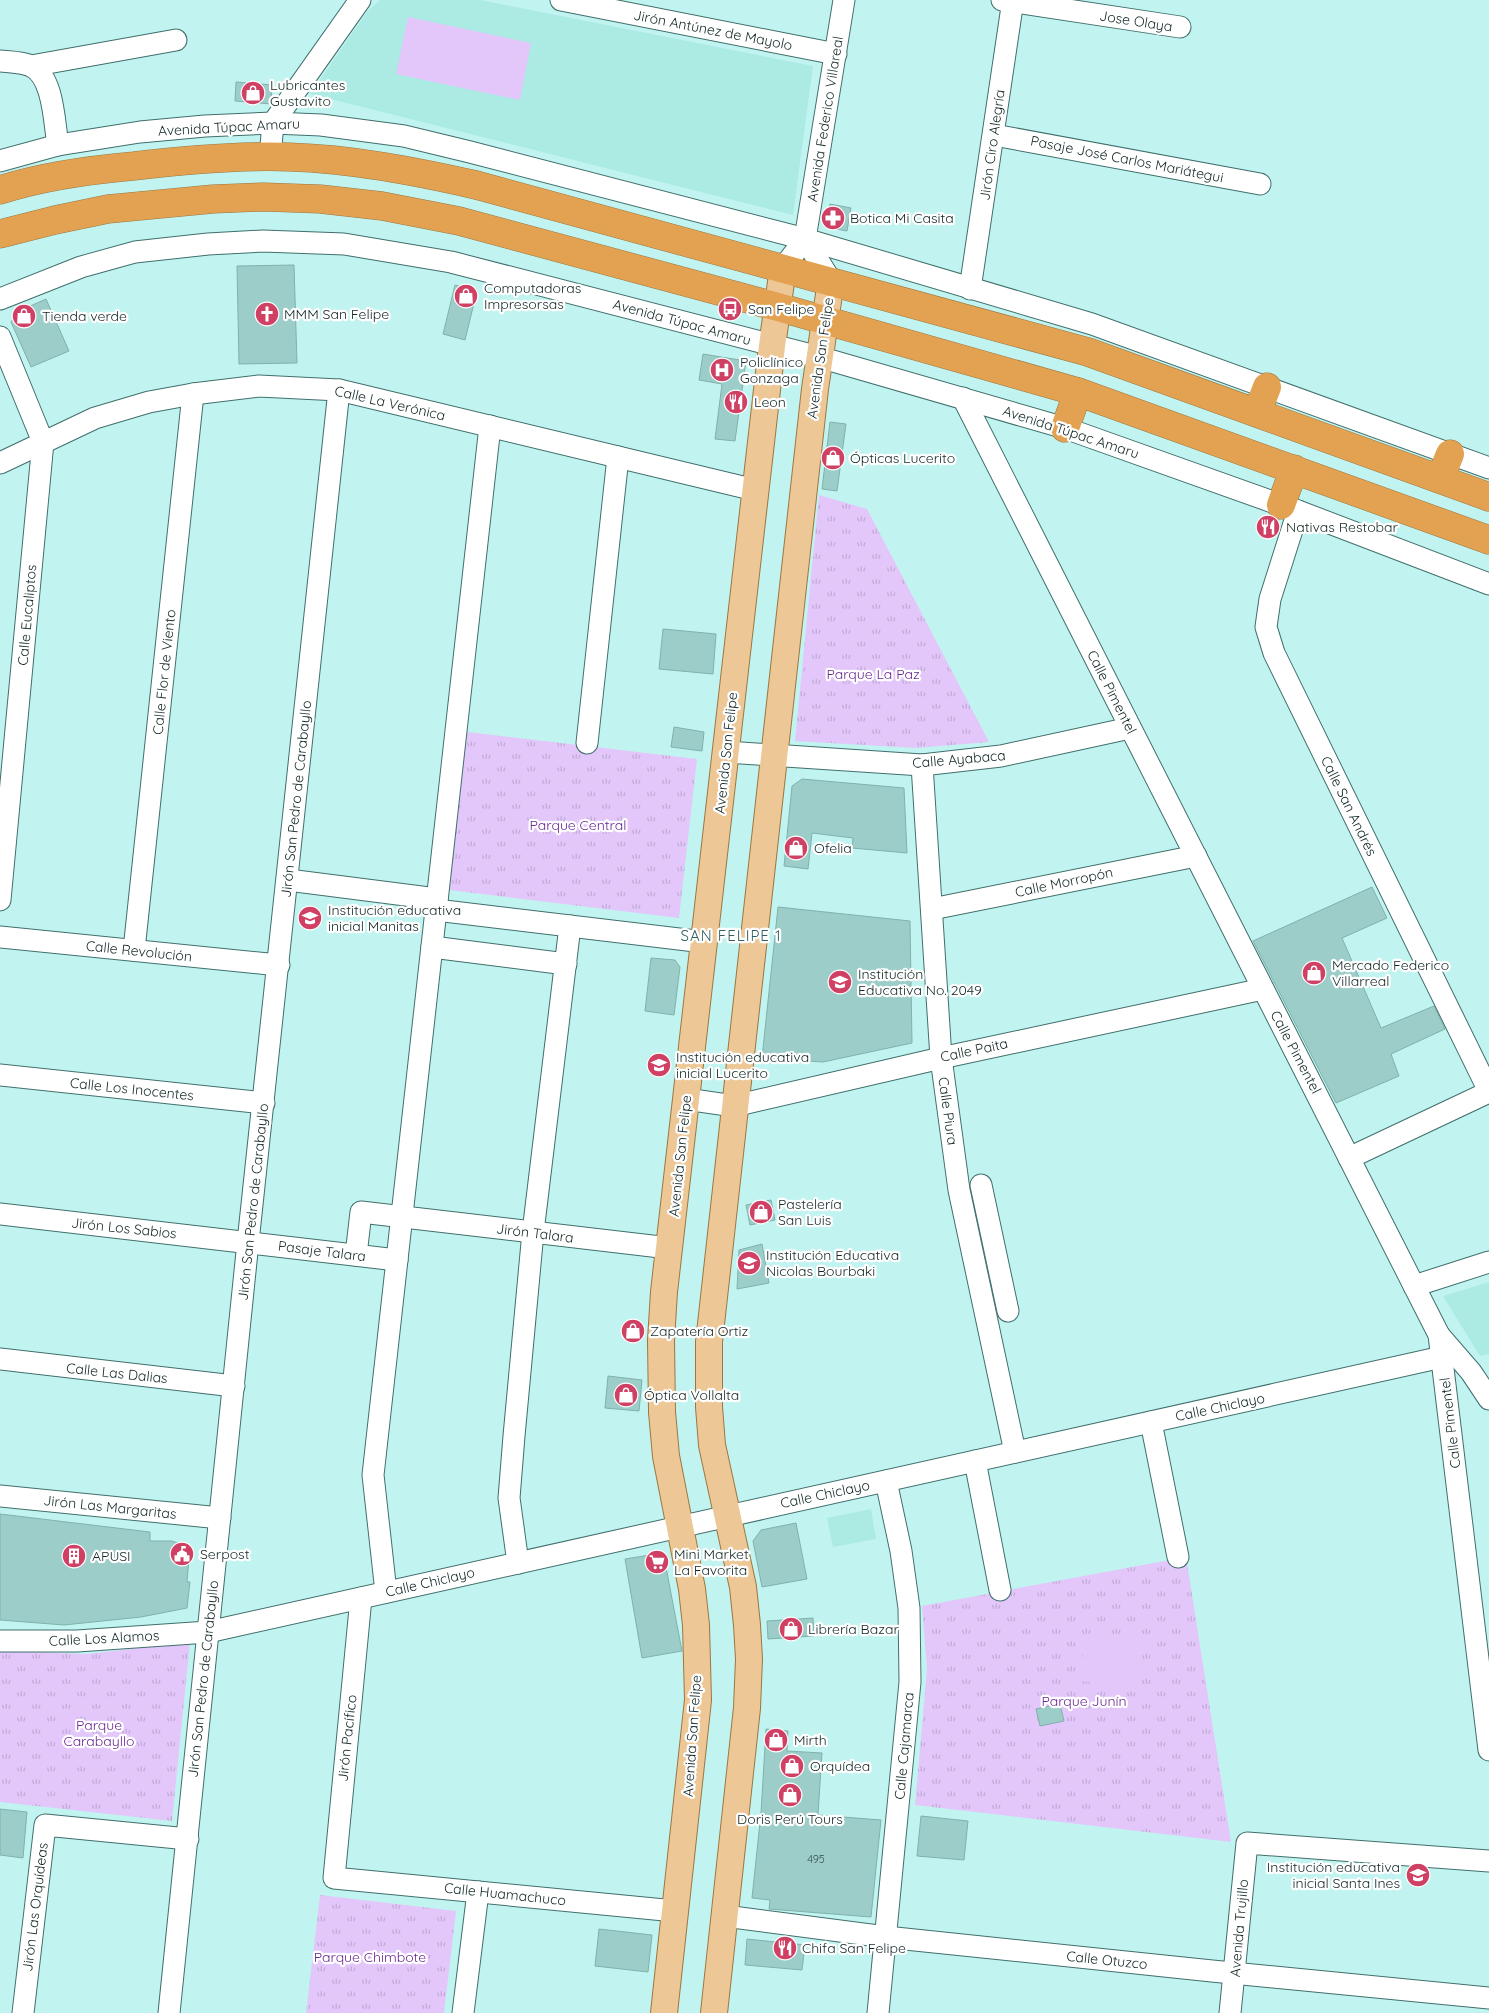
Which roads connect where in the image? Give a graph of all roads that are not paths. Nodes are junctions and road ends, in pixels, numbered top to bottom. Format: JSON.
{"nodes":[{"id":1,"x":360,"y":0,"type":"edge"},
{"id":2,"x":561,"y":0,"type":"edge"},
{"id":3,"x":844,"y":0,"type":"edge"},
{"id":4,"x":1009,"y":1,"type":"edge"},
{"id":5,"x":1180,"y":27,"type":"dead end"},
{"id":6,"x":176,"y":40,"type":"dead end"},
{"id":7,"x":836,"y":54,"type":"junction"},
{"id":8,"x":0,"y":61,"type":"edge"},
{"id":9,"x":31,"y":66,"type":"junction"},
{"id":10,"x":273,"y":123,"type":"junction"},
{"id":11,"x":994,"y":134,"type":"junction"},
{"id":12,"x":58,"y":145,"type":"junction"},
{"id":13,"x":270,"y":157,"type":"junction"},
{"id":14,"x":0,"y":161,"type":"edge"},
{"id":15,"x":1260,"y":184,"type":"dead end"},
{"id":16,"x":0,"y":190,"type":"edge"},
{"id":17,"x":0,"y":234,"type":"edge"},
{"id":18,"x":805,"y":239,"type":"junction"},
{"id":19,"x":784,"y":268,"type":"junction"},
{"id":20,"x":831,"y":281,"type":"junction"},
{"id":21,"x":970,"y":289,"type":"junction"},
{"id":22,"x":0,"y":299,"type":"edge"},
{"id":23,"x":778,"y":307,"type":"junction"},
{"id":24,"x":824,"y":320,"type":"junction"},
{"id":25,"x":0,"y":337,"type":"edge"},
{"id":26,"x":772,"y":346,"type":"junction"},
{"id":27,"x":819,"y":357,"type":"junction"},
{"id":28,"x":1267,"y":387,"type":"junction"},
{"id":29,"x":340,"y":390,"type":"junction"},
{"id":30,"x":1078,"y":392,"type":"junction"},
{"id":31,"x":193,"y":394,"type":"junction"},
{"id":32,"x":962,"y":398,"type":"junction"},
{"id":33,"x":1258,"y":414,"type":"junction"},
{"id":34,"x":490,"y":426,"type":"junction"},
{"id":35,"x":1065,"y":428,"type":"junction"},
{"id":36,"x":43,"y":442,"type":"junction"},
{"id":37,"x":1450,"y":454,"type":"junction"},
{"id":38,"x":618,"y":457,"type":"junction"},
{"id":39,"x":0,"y":462,"type":"edge"},
{"id":40,"x":1489,"y":468,"type":"edge"},
{"id":41,"x":1294,"y":470,"type":"junction"},
{"id":42,"x":1440,"y":479,"type":"junction"},
{"id":43,"x":755,"y":490,"type":"junction"},
{"id":44,"x":1489,"y":497,"type":"edge"},
{"id":45,"x":1289,"y":508,"type":"junction"},
{"id":46,"x":1489,"y":540,"type":"edge"},
{"id":47,"x":1489,"y":584,"type":"edge"},
{"id":48,"x":1130,"y":728,"type":"junction"},
{"id":49,"x":586,"y":743,"type":"dead end"},
{"id":50,"x":726,"y":752,"type":"junction"},
{"id":51,"x":774,"y":756,"type":"junction"},
{"id":52,"x":922,"y":765,"type":"junction"},
{"id":53,"x":1196,"y":856,"type":"junction"},
{"id":54,"x":288,"y":880,"type":"junction"},
{"id":55,"x":0,"y":900,"type":"edge"},
{"id":56,"x":436,"y":905,"type":"junction"},
{"id":57,"x":932,"y":909,"type":"junction"},
{"id":58,"x":570,"y":926,"type":"junction"},
{"id":59,"x":0,"y":937,"type":"edge"},
{"id":60,"x":704,"y":942,"type":"junction"},
{"id":61,"x":432,"y":947,"type":"junction"},
{"id":62,"x":134,"y":950,"type":"junction"},
{"id":63,"x":566,"y":964,"type":"junction"},
{"id":64,"x":279,"y":965,"type":"junction"},
{"id":65,"x":1263,"y":989,"type":"junction"},
{"id":66,"x":941,"y":1058,"type":"junction"},
{"id":67,"x":0,"y":1075,"type":"edge"},
{"id":68,"x":1489,"y":1092,"type":"edge"},
{"id":69,"x":686,"y":1099,"type":"junction"},
{"id":70,"x":264,"y":1103,"type":"junction"},
{"id":71,"x":734,"y":1106,"type":"junction"},
{"id":72,"x":1349,"y":1158,"type":"junction"},
{"id":73,"x":981,"y":1185,"type":"dead end"},
{"id":74,"x":0,"y":1214,"type":"edge"},
{"id":75,"x":402,"y":1217,"type":"junction"},
{"id":76,"x":533,"y":1232,"type":"junction"},
{"id":77,"x":248,"y":1242,"type":"junction"},
{"id":78,"x":670,"y":1248,"type":"junction"},
{"id":79,"x":356,"y":1255,"type":"junction"},
{"id":80,"x":397,"y":1260,"type":"junction"},
{"id":81,"x":1489,"y":1262,"type":"edge"},
{"id":82,"x":1414,"y":1286,"type":"junction"},
{"id":83,"x":1008,"y":1311,"type":"dead end"},
{"id":84,"x":1439,"y":1335,"type":"junction"},
{"id":85,"x":1442,"y":1357,"type":"junction"},
{"id":86,"x":0,"y":1359,"type":"edge"},
{"id":87,"x":234,"y":1386,"type":"junction"},
{"id":88,"x":1489,"y":1399,"type":"edge"},
{"id":89,"x":1152,"y":1422,"type":"junction"},
{"id":90,"x":1015,"y":1452,"type":"junction"},
{"id":91,"x":975,"y":1461,"type":"junction"},
{"id":92,"x":886,"y":1481,"type":"junction"},
{"id":93,"x":0,"y":1496,"type":"edge"},
{"id":94,"x":728,"y":1516,"type":"junction"},
{"id":95,"x":220,"y":1518,"type":"junction"},
{"id":96,"x":680,"y":1527,"type":"junction"},
{"id":97,"x":1178,"y":1556,"type":"dead end"},
{"id":98,"x":518,"y":1563,"type":"junction"},
{"id":99,"x":1000,"y":1590,"type":"dead end"},
{"id":100,"x":386,"y":1592,"type":"junction"},
{"id":101,"x":361,"y":1598,"type":"junction"},
{"id":102,"x":208,"y":1632,"type":"junction"},
{"id":103,"x":0,"y":1641,"type":"edge"},
{"id":104,"x":1489,"y":1748,"type":"edge"},
{"id":105,"x":188,"y":1839,"type":"junction"},
{"id":106,"x":1489,"y":1861,"type":"edge"},
{"id":107,"x":334,"y":1878,"type":"joint"},
{"id":108,"x":478,"y":1892,"type":"junction"},
{"id":109,"x":675,"y":1911,"type":"junction"},
{"id":110,"x":725,"y":1916,"type":"junction"},
{"id":111,"x":886,"y":1937,"type":"junction"},
{"id":112,"x":1235,"y":1974,"type":"junction"},
{"id":113,"x":1489,"y":1998,"type":"edge"},
{"id":114,"x":22,"y":2013,"type":"edge"},
{"id":115,"x":169,"y":2013,"type":"edge"},
{"id":116,"x":463,"y":2013,"type":"edge"},
{"id":117,"x":664,"y":2013,"type":"edge"},
{"id":118,"x":714,"y":2013,"type":"edge"},
{"id":119,"x":878,"y":2013,"type":"edge"},
{"id":120,"x":1230,"y":2013,"type":"edge"}],
"edges":[{"from":1,"to":10,"type":"street"},
{"from":2,"to":7,"type":"street","name":"Jirón Antúnez de Mayolo"},
{"from":3,"to":7,"type":"street","name":"Avenida Federico Villareal"},
{"from":4,"to":5,"type":"street","name":"Jose Olaya"},
{"from":4,"to":11,"type":"street","name":"Jirón Ciro Alegría"},
{"from":6,"to":9,"type":"street"},
{"from":7,"to":18,"type":"street","name":"Avenida Federico Villareal"},
{"from":8,"to":9,"type":"street"},
{"from":9,"to":12,"type":"street"},
{"from":10,"to":12,"type":"street","name":"Avenida Túpac Amaru"},
{"from":10,"to":13,"type":"street"},
{"from":10,"to":18,"type":"street","name":"Avenida Túpac Amaru"},
{"from":11,"to":15,"type":"street","name":"Pasaje José Carlos Mariátegui"},
{"from":11,"to":21,"type":"street","name":"Jirón Ciro Alegría"},
{"from":12,"to":14,"type":"street","name":"Avenida Túpac Amaru"},
{"from":13,"to":16,"type":"highway"},
{"from":13,"to":19,"type":"highway"},
{"from":17,"to":23,"type":"highway"},
{"from":18,"to":19,"type":"street","name":"Avenida Federico Villareal"},
{"from":18,"to":20,"type":"street"},
{"from":18,"to":21,"type":"street","name":"Avenida Túpac Amaru"},
{"from":19,"to":20,"type":"highway"},
{"from":19,"to":23,"type":"main road","name":"Avenida San Felipe"},
{"from":20,"to":24,"type":"main road","name":"Avenida San Felipe"},
{"from":20,"to":33,"type":"highway"},
{"from":21,"to":28,"type":"street","name":"Avenida Túpac Amaru"},
{"from":22,"to":26,"type":"street","name":"Avenida Túpac Amaru"},
{"from":23,"to":24,"type":"highway"},
{"from":23,"to":26,"type":"main road","name":"Avenida San Felipe"},
{"from":24,"to":27,"type":"main road","name":"Avenida San Felipe"},
{"from":24,"to":30,"type":"highway"},
{"from":25,"to":36,"type":"street","name":"Calle Eucaliptos"},
{"from":26,"to":27,"type":"street","name":"Avenida Túpac Amaru"},
{"from":26,"to":43,"type":"main road","name":"Avenida San Felipe"},
{"from":27,"to":32,"type":"street","name":"Avenida Túpac Amaru"},
{"from":27,"to":51,"type":"main road","name":"Avenida San Felipe"},
{"from":28,"to":33,"type":"highway"},
{"from":28,"to":37,"type":"street","name":"Avenida Túpac Amaru"},
{"from":29,"to":31,"type":"street","name":"Calle La Verónica"},
{"from":29,"to":34,"type":"street","name":"Calle La Verónica"},
{"from":29,"to":54,"type":"street","name":"Jirón San Pedro de Carabayllo"},
{"from":30,"to":35,"type":"highway"},
{"from":30,"to":41,"type":"highway"},
{"from":31,"to":36,"type":"street","name":"Calle La Verónica"},
{"from":31,"to":62,"type":"street","name":"Calle Flor de Viento"},
{"from":32,"to":35,"type":"street","name":"Avenida Túpac Amaru"},
{"from":32,"to":48,"type":"street","name":"Calle Pimentel"},
{"from":33,"to":42,"type":"highway"},
{"from":34,"to":38,"type":"street","name":"Calle La Verónica"},
{"from":34,"to":56,"type":"street"},
{"from":35,"to":45,"type":"street","name":"Avenida Túpac Amaru"},
{"from":36,"to":39,"type":"street","name":"Calle La Verónica"},
{"from":36,"to":55,"type":"street","name":"Calle Eucaliptos"},
{"from":37,"to":40,"type":"street","name":"Avenida Túpac Amaru"},
{"from":37,"to":42,"type":"highway"},
{"from":38,"to":43,"type":"street","name":"Calle La Verónica"},
{"from":38,"to":49,"type":"street"},
{"from":41,"to":45,"type":"highway"},
{"from":41,"to":46,"type":"highway"},
{"from":42,"to":44,"type":"highway"},
{"from":43,"to":50,"type":"main road","name":"Avenida San Felipe"},
{"from":45,"to":47,"type":"street","name":"Avenida Túpac Amaru"},
{"from":45,"to":68,"type":"street","name":"Calle San Andrés"},
{"from":48,"to":52,"type":"street","name":"Calle Ayabaca"},
{"from":48,"to":53,"type":"street","name":"Calle Pimentel"},
{"from":50,"to":51,"type":"street","name":"Calle Ayabaca"},
{"from":50,"to":60,"type":"main road","name":"Avenida San Felipe"},
{"from":51,"to":52,"type":"street","name":"Calle Ayabaca"},
{"from":51,"to":71,"type":"main road","name":"Avenida San Felipe"},
{"from":52,"to":57,"type":"street","name":"Calle Piura"},
{"from":53,"to":57,"type":"street","name":"Calle Morropón"},
{"from":53,"to":65,"type":"street","name":"Calle Pimentel"},
{"from":54,"to":56,"type":"street"},
{"from":54,"to":64,"type":"street","name":"Jirón San Pedro de Carabayllo"},
{"from":56,"to":58,"type":"street"},
{"from":56,"to":61,"type":"street"},
{"from":57,"to":66,"type":"street","name":"Calle Piura"},
{"from":58,"to":60,"type":"street"},
{"from":58,"to":63,"type":"street"},
{"from":59,"to":62,"type":"street","name":"Calle Revolución"},
{"from":60,"to":69,"type":"main road","name":"Avenida San Felipe"},
{"from":61,"to":63,"type":"street"},
{"from":61,"to":75,"type":"street"},
{"from":62,"to":64,"type":"street","name":"Calle Revolución"},
{"from":63,"to":76,"type":"street"},
{"from":64,"to":70,"type":"street","name":"Jirón San Pedro de Carabayllo"},
{"from":65,"to":66,"type":"street","name":"Calle Paita"},
{"from":65,"to":72,"type":"street","name":"Calle Pimentel"},
{"from":66,"to":71,"type":"street","name":"Calle Paita"},
{"from":66,"to":90,"type":"street","name":"Calle Piura"},
{"from":67,"to":70,"type":"street","name":"Calle Los Inocentes"},
{"from":68,"to":72,"type":"street"},
{"from":69,"to":71,"type":"street","name":"Calle Paita"},
{"from":69,"to":78,"type":"main road","name":"Avenida San Felipe"},
{"from":70,"to":77,"type":"street","name":"Jirón San Pedro de Carabayllo"},
{"from":71,"to":94,"type":"main road","name":"Avenida San Felipe"},
{"from":72,"to":82,"type":"street","name":"Calle Pimentel"},
{"from":73,"to":83,"type":"street"},
{"from":74,"to":77,"type":"street","name":"Jirón Los Sabios"},
{"from":75,"to":76,"type":"street","name":"Jirón Talara"},
{"from":75,"to":79,"type":"street","name":"Jirón Talara"},
{"from":75,"to":80,"type":"street"},
{"from":76,"to":78,"type":"street","name":"Jirón Talara"},
{"from":76,"to":98,"type":"street"},
{"from":77,"to":79,"type":"street","name":"Pasaje Talara"},
{"from":77,"to":87,"type":"street","name":"Jirón San Pedro de Carabayllo"},
{"from":78,"to":96,"type":"main road","name":"Avenida San Felipe"},
{"from":79,"to":80,"type":"street","name":"Pasaje Talara"},
{"from":80,"to":100,"type":"street"},
{"from":81,"to":82,"type":"street"},
{"from":82,"to":84,"type":"street","name":"Calle Pimentel"},
{"from":84,"to":85,"type":"street","name":"Calle Pimentel"},
{"from":84,"to":88,"type":"street"},
{"from":85,"to":89,"type":"street","name":"Calle Chiclayo"},
{"from":85,"to":104,"type":"street","name":"Calle Pimentel"},
{"from":86,"to":87,"type":"street","name":"Calle Las Dalias"},
{"from":87,"to":95,"type":"street","name":"Jirón San Pedro de Carabayllo"},
{"from":89,"to":90,"type":"street","name":"Calle Chiclayo"},
{"from":89,"to":97,"type":"street"},
{"from":90,"to":91,"type":"street","name":"Calle Chiclayo"},
{"from":91,"to":92,"type":"street","name":"Calle Chiclayo"},
{"from":91,"to":99,"type":"street"},
{"from":92,"to":94,"type":"street","name":"Calle Chiclayo"},
{"from":92,"to":111,"type":"street","name":"Calle Cajamarca"},
{"from":93,"to":95,"type":"street","name":"Jirón Las Margaritas"},
{"from":94,"to":96,"type":"street","name":"Calle Chiclayo"},
{"from":94,"to":110,"type":"main road","name":"Avenida San Felipe"},
{"from":95,"to":102,"type":"street","name":"Jirón San Pedro de Carabayllo"},
{"from":96,"to":98,"type":"street","name":"Calle Chiclayo"},
{"from":96,"to":109,"type":"main road","name":"Avenida San Felipe"},
{"from":98,"to":100,"type":"street","name":"Calle Chiclayo"},
{"from":100,"to":101,"type":"street","name":"Calle Chiclayo"},
{"from":101,"to":102,"type":"street","name":"Calle Chiclayo"},
{"from":101,"to":107,"type":"street","name":"Jirón Pacífico"},
{"from":102,"to":103,"type":"street","name":"Calle Los Alamos"},
{"from":102,"to":105,"type":"street","name":"Jirón San Pedro de Carabayllo"},
{"from":105,"to":114,"type":"street","name":"Jirón Las Orquídeas"},
{"from":105,"to":115,"type":"street","name":"Jirón San Pedro de Carabayllo"},
{"from":106,"to":112,"type":"street","name":"Avenida Trujillo"},
{"from":107,"to":108,"type":"street","name":"Calle Huamachuco"},
{"from":108,"to":109,"type":"street","name":"Calle Huamachuco"},
{"from":108,"to":116,"type":"street"},
{"from":109,"to":117,"type":"main road","name":"Avenida San Felipe"},
{"from":110,"to":111,"type":"street","name":"Calle Otuzco"},
{"from":110,"to":118,"type":"main road","name":"Avenida San Felipe"},
{"from":111,"to":112,"type":"street","name":"Calle Otuzco"},
{"from":111,"to":119,"type":"street","name":"Calle Cajamarca"},
{"from":112,"to":113,"type":"street","name":"Calle Otuzco"},
{"from":112,"to":120,"type":"street","name":"Avenida Trujillo"}]}
